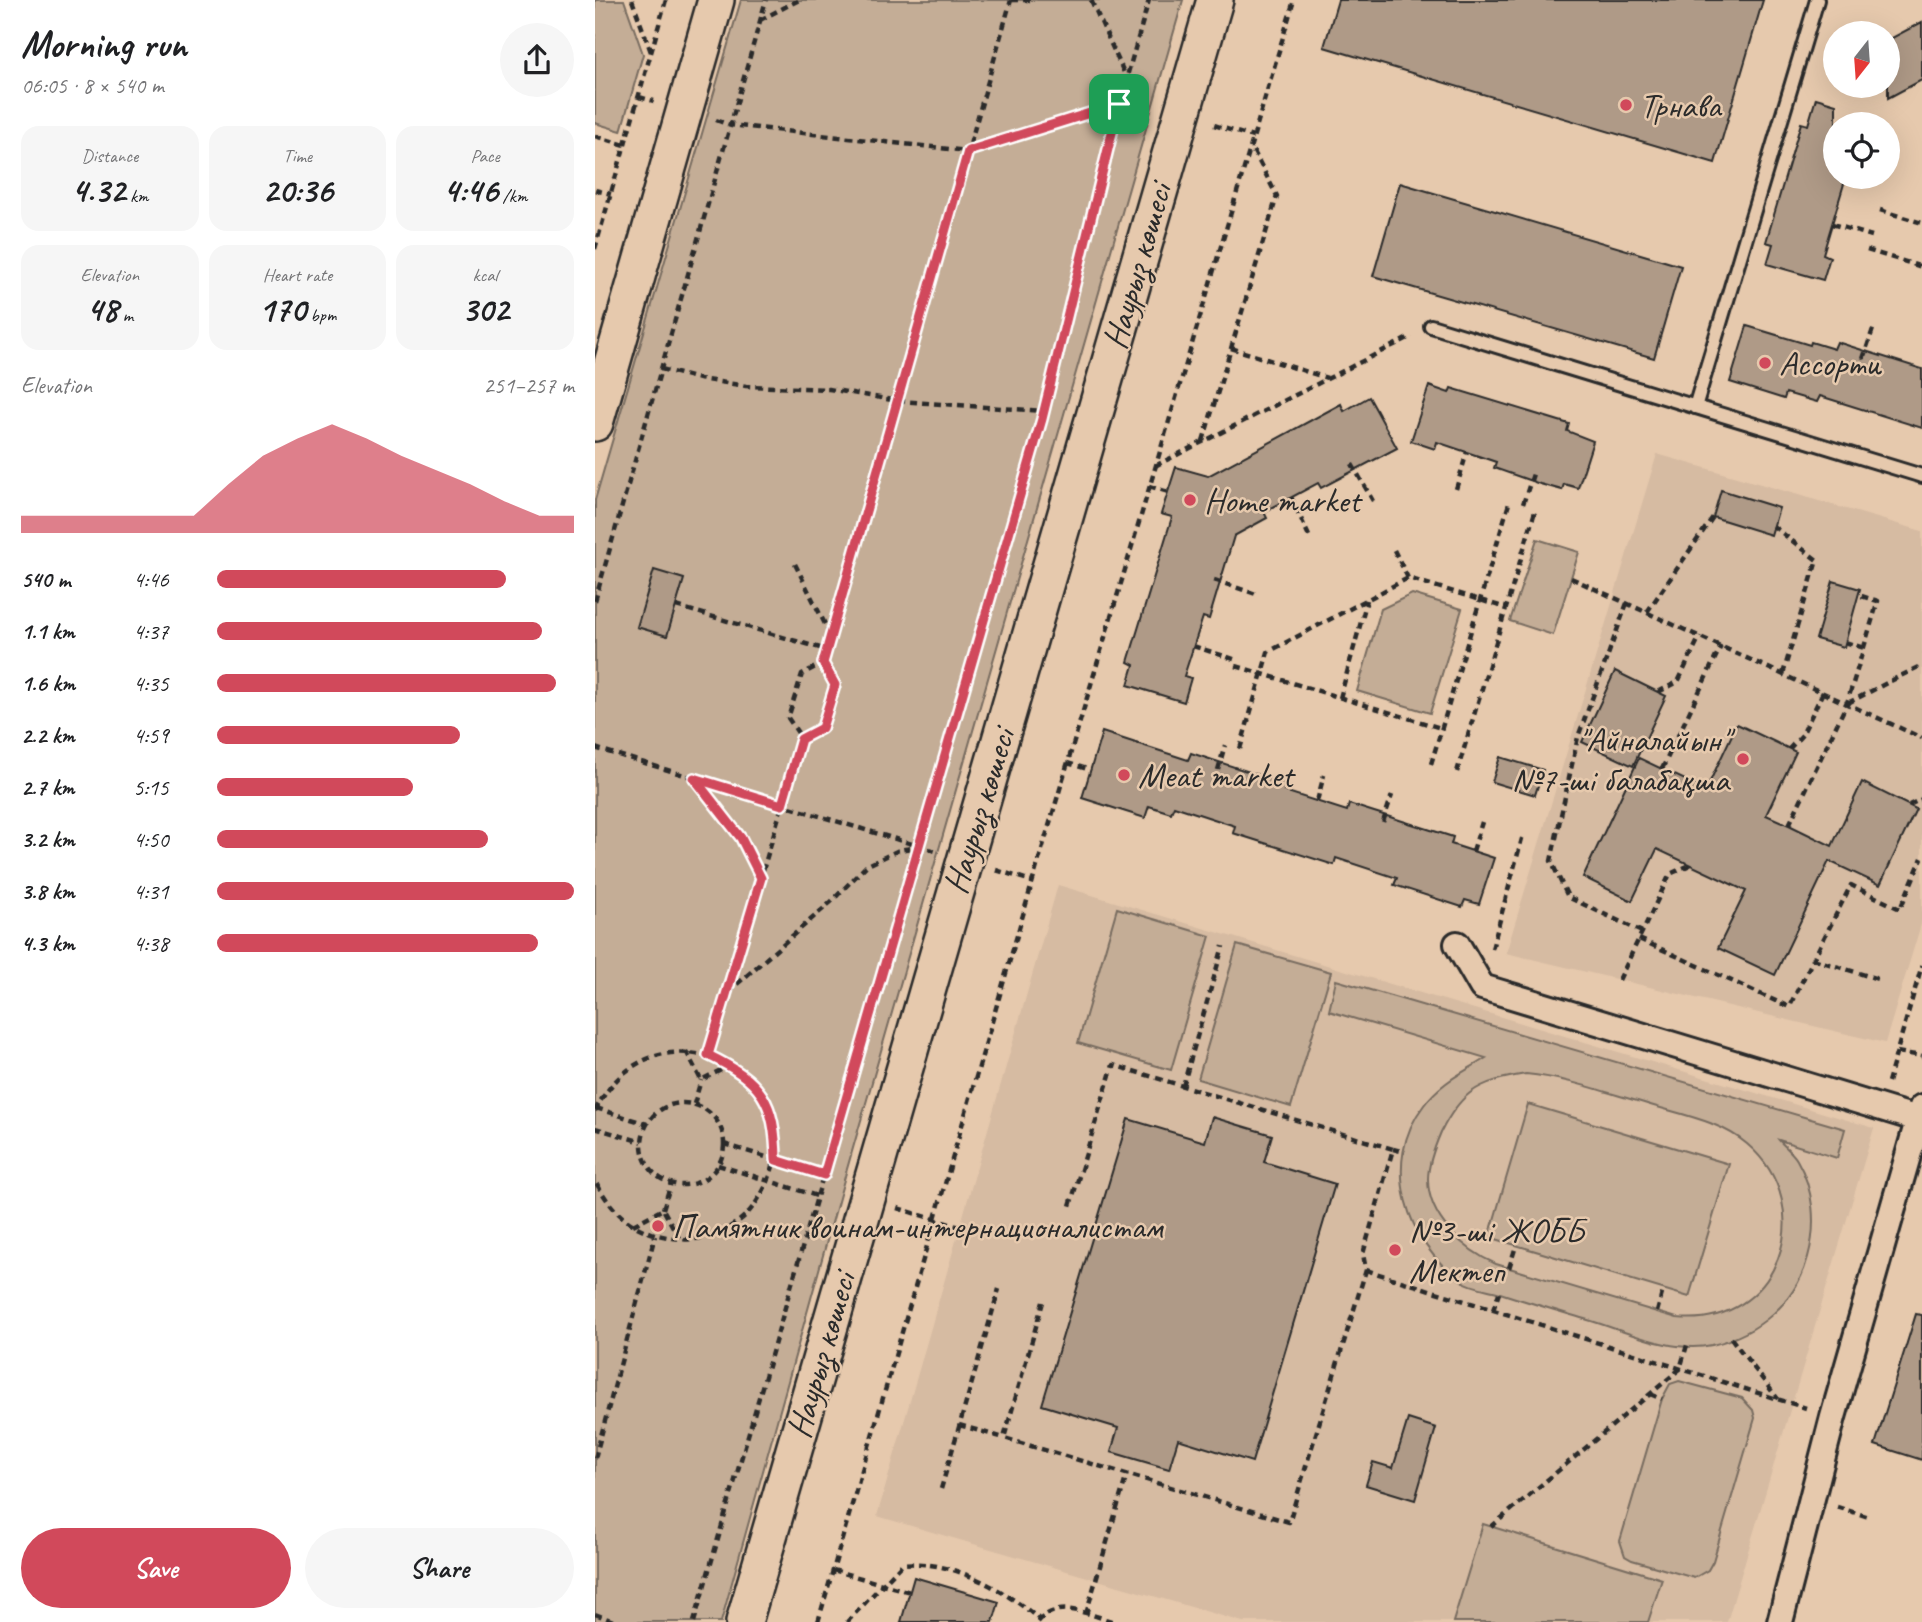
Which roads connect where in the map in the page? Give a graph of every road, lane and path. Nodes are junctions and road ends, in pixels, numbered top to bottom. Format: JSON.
{"nodes":[{"id":1,"x":632,"y":0,"type":"edge"},
{"id":2,"x":666,"y":0,"type":"edge"},
{"id":3,"x":716,"y":0,"type":"edge"},
{"id":4,"x":766,"y":0,"type":"edge"},
{"id":5,"x":799,"y":0,"type":"edge"},
{"id":6,"x":1011,"y":0,"type":"edge"},
{"id":7,"x":1030,"y":0,"type":"edge"},
{"id":8,"x":1091,"y":0,"type":"edge"},
{"id":9,"x":1149,"y":0,"type":"edge"},
{"id":10,"x":1215,"y":0,"type":"edge"},
{"id":11,"x":1294,"y":0,"type":"edge"},
{"id":12,"x":1817,"y":0,"type":"edge"},
{"id":13,"x":760,"y":20,"type":"junction"},
{"id":14,"x":651,"y":53,"type":"junction"},
{"id":15,"x":1126,"y":78,"type":"junction"},
{"id":16,"x":639,"y":97,"type":"junction"},
{"id":17,"x":1119,"y":104,"type":"junction"},
{"id":18,"x":685,"y":110,"type":"junction"},
{"id":19,"x":730,"y":125,"type":"junction"},
{"id":20,"x":595,"y":136,"type":"edge"},
{"id":21,"x":625,"y":145,"type":"junction"},
{"id":22,"x":1251,"y":145,"type":"junction"},
{"id":23,"x":968,"y":151,"type":"junction"},
{"id":24,"x":595,"y":190,"type":"edge"},
{"id":25,"x":611,"y":194,"type":"junction"},
{"id":26,"x":1880,"y":210,"type":"dead end"},
{"id":27,"x":1922,"y":223,"type":"edge"},
{"id":28,"x":1832,"y":224,"type":"dead end"},
{"id":29,"x":1872,"y":236,"type":"dead end"},
{"id":30,"x":595,"y":249,"type":"edge"},
{"id":31,"x":1867,"y":250,"type":"dead end"},
{"id":32,"x":1922,"y":267,"type":"edge"},
{"id":33,"x":1431,"y":326,"type":"joint"},
{"id":34,"x":1874,"y":326,"type":"dead end"},
{"id":35,"x":1231,"y":348,"type":"junction"},
{"id":36,"x":1863,"y":359,"type":"dead end"},
{"id":37,"x":661,"y":369,"type":"junction"},
{"id":38,"x":1328,"y":379,"type":"junction"},
{"id":39,"x":898,"y":401,"type":"junction"},
{"id":40,"x":1695,"y":407,"type":"junction"},
{"id":41,"x":1044,"y":411,"type":"junction"},
{"id":42,"x":595,"y":423,"type":"edge"},
{"id":43,"x":1203,"y":442,"type":"junction"},
{"id":44,"x":1467,"y":452,"type":"dead end"},
{"id":45,"x":1352,"y":464,"type":"dead end"},
{"id":46,"x":1155,"y":466,"type":"junction"},
{"id":47,"x":1533,"y":474,"type":"dead end"},
{"id":48,"x":1922,"y":476,"type":"edge"},
{"id":49,"x":1149,"y":486,"type":"junction"},
{"id":50,"x":1456,"y":489,"type":"dead end"},
{"id":51,"x":1168,"y":492,"type":"dead end"},
{"id":52,"x":1291,"y":497,"type":"dead end"},
{"id":53,"x":1510,"y":500,"type":"dead end"},
{"id":54,"x":1373,"y":501,"type":"dead end"},
{"id":55,"x":1523,"y":504,"type":"dead end"},
{"id":56,"x":1536,"y":508,"type":"dead end"},
{"id":57,"x":1713,"y":517,"type":"dead end"},
{"id":58,"x":1773,"y":526,"type":"dead end"},
{"id":59,"x":1309,"y":536,"type":"dead end"},
{"id":60,"x":1394,"y":550,"type":"dead end"},
{"id":61,"x":795,"y":564,"type":"dead end"},
{"id":62,"x":1408,"y":578,"type":"junction"},
{"id":63,"x":1571,"y":578,"type":"dead end"},
{"id":64,"x":1214,"y":580,"type":"dead end"},
{"id":65,"x":1858,"y":595,"type":"dead end"},
{"id":66,"x":1259,"y":596,"type":"dead end"},
{"id":67,"x":1368,"y":600,"type":"junction"},
{"id":68,"x":1480,"y":600,"type":"junction"},
{"id":69,"x":595,"y":601,"type":"edge"},
{"id":70,"x":1627,"y":603,"type":"junction"},
{"id":71,"x":676,"y":606,"type":"dead end"},
{"id":72,"x":1506,"y":608,"type":"junction"},
{"id":73,"x":1647,"y":612,"type":"junction"},
{"id":74,"x":831,"y":634,"type":"junction"},
{"id":75,"x":1700,"y":636,"type":"junction"},
{"id":76,"x":1845,"y":642,"type":"dead end"},
{"id":77,"x":1193,"y":646,"type":"dead end"},
{"id":78,"x":1721,"y":646,"type":"junction"},
{"id":79,"x":1864,"y":648,"type":"junction"},
{"id":80,"x":827,"y":650,"type":"junction"},
{"id":81,"x":823,"y":663,"type":"junction"},
{"id":82,"x":1922,"y":665,"type":"edge"},
{"id":83,"x":1262,"y":674,"type":"junction"},
{"id":84,"x":1783,"y":674,"type":"junction"},
{"id":85,"x":1658,"y":692,"type":"dead end"},
{"id":86,"x":1822,"y":692,"type":"junction"},
{"id":87,"x":1340,"y":698,"type":"junction"},
{"id":88,"x":1847,"y":704,"type":"junction"},
{"id":89,"x":1441,"y":728,"type":"junction"},
{"id":90,"x":1922,"y":738,"type":"edge"},
{"id":91,"x":801,"y":739,"type":"junction"},
{"id":92,"x":1225,"y":745,"type":"dead end"},
{"id":93,"x":595,"y":748,"type":"edge"},
{"id":94,"x":1240,"y":749,"type":"dead end"},
{"id":95,"x":1789,"y":749,"type":"dead end"},
{"id":96,"x":1067,"y":763,"type":"junction"},
{"id":97,"x":1431,"y":764,"type":"dead end"},
{"id":98,"x":1662,"y":769,"type":"dead end"},
{"id":99,"x":1090,"y":770,"type":"dead end"},
{"id":100,"x":1218,"y":770,"type":"dead end"},
{"id":101,"x":1457,"y":772,"type":"dead end"},
{"id":102,"x":1324,"y":775,"type":"dead end"},
{"id":103,"x":694,"y":778,"type":"junction"},
{"id":104,"x":1392,"y":795,"type":"dead end"},
{"id":105,"x":1922,"y":799,"type":"edge"},
{"id":106,"x":1317,"y":801,"type":"dead end"},
{"id":107,"x":782,"y":805,"type":"junction"},
{"id":108,"x":1909,"y":805,"type":"dead end"},
{"id":109,"x":1383,"y":822,"type":"dead end"},
{"id":110,"x":1482,"y":822,"type":"dead end"},
{"id":111,"x":1789,"y":825,"type":"dead end"},
{"id":112,"x":1523,"y":835,"type":"dead end"},
{"id":113,"x":918,"y":846,"type":"junction"},
{"id":114,"x":1473,"y":851,"type":"dead end"},
{"id":115,"x":1922,"y":858,"type":"edge"},
{"id":116,"x":964,"y":860,"type":"junction"},
{"id":117,"x":1691,"y":865,"type":"dead end"},
{"id":118,"x":761,"y":878,"type":"junction"},
{"id":119,"x":1033,"y":881,"type":"junction"},
{"id":120,"x":1642,"y":932,"type":"junction"},
{"id":121,"x":1639,"y":939,"type":"junction"},
{"id":122,"x":1457,"y":944,"type":"dead end"},
{"id":123,"x":1223,"y":946,"type":"dead end"},
{"id":124,"x":1813,"y":959,"type":"junction"},
{"id":125,"x":1922,"y":965,"type":"edge"},
{"id":126,"x":1619,"y":980,"type":"dead end"},
{"id":127,"x":1881,"y":980,"type":"dead end"},
{"id":128,"x":1482,"y":988,"type":"junction"},
{"id":129,"x":727,"y":993,"type":"junction"},
{"id":130,"x":686,"y":1051,"type":"junction"},
{"id":131,"x":1896,"y":1052,"type":"junction"},
{"id":132,"x":708,"y":1055,"type":"junction"},
{"id":133,"x":1922,"y":1056,"type":"edge"},
{"id":134,"x":730,"y":1066,"type":"junction"},
{"id":135,"x":701,"y":1080,"type":"junction"},
{"id":136,"x":1183,"y":1086,"type":"junction"},
{"id":137,"x":694,"y":1104,"type":"junction"},
{"id":138,"x":1881,"y":1106,"type":"junction"},
{"id":139,"x":596,"y":1109,"type":"edge"},
{"id":140,"x":1920,"y":1113,"type":"edge"},
{"id":141,"x":647,"y":1124,"type":"junction"},
{"id":142,"x":595,"y":1128,"type":"edge"},
{"id":143,"x":642,"y":1142,"type":"junction"},
{"id":144,"x":724,"y":1144,"type":"junction"},
{"id":145,"x":1393,"y":1149,"type":"junction"},
{"id":146,"x":1405,"y":1152,"type":"dead end"},
{"id":147,"x":776,"y":1160,"type":"junction"},
{"id":148,"x":717,"y":1165,"type":"junction"},
{"id":149,"x":824,"y":1175,"type":"junction"},
{"id":150,"x":595,"y":1180,"type":"edge"},
{"id":151,"x":769,"y":1181,"type":"junction"},
{"id":152,"x":671,"y":1183,"type":"junction"},
{"id":153,"x":817,"y":1196,"type":"junction"},
{"id":154,"x":663,"y":1209,"type":"junction"},
{"id":155,"x":1069,"y":1209,"type":"dead end"},
{"id":156,"x":934,"y":1220,"type":"junction"},
{"id":157,"x":633,"y":1226,"type":"junction"},
{"id":158,"x":960,"y":1227,"type":"dead end"},
{"id":159,"x":655,"y":1236,"type":"junction"},
{"id":160,"x":680,"y":1239,"type":"junction"},
{"id":161,"x":1516,"y":1245,"type":"dead end"},
{"id":162,"x":1509,"y":1268,"type":"dead end"},
{"id":163,"x":1366,"y":1270,"type":"junction"},
{"id":164,"x":999,"y":1289,"type":"dead end"},
{"id":165,"x":1663,"y":1290,"type":"dead end"},
{"id":166,"x":1499,"y":1293,"type":"dead end"},
{"id":167,"x":1042,"y":1303,"type":"dead end"},
{"id":168,"x":1493,"y":1310,"type":"junction"},
{"id":169,"x":1657,"y":1312,"type":"dead end"},
{"id":170,"x":1731,"y":1338,"type":"dead end"},
{"id":171,"x":1687,"y":1345,"type":"dead end"},
{"id":172,"x":1680,"y":1369,"type":"junction"},
{"id":173,"x":1650,"y":1394,"type":"junction"},
{"id":174,"x":1662,"y":1399,"type":"dead end"},
{"id":175,"x":1778,"y":1400,"type":"junction"},
{"id":176,"x":1833,"y":1417,"type":"junction"},
{"id":177,"x":959,"y":1425,"type":"junction"},
{"id":178,"x":1005,"y":1438,"type":"junction"},
{"id":179,"x":595,"y":1458,"type":"edge"},
{"id":180,"x":1127,"y":1474,"type":"junction"},
{"id":181,"x":941,"y":1489,"type":"dead end"},
{"id":182,"x":1491,"y":1527,"type":"dead end"},
{"id":183,"x":833,"y":1570,"type":"junction"},
{"id":184,"x":881,"y":1584,"type":"junction"},
{"id":185,"x":910,"y":1592,"type":"dead end"},
{"id":186,"x":595,"y":1614,"type":"edge"},
{"id":187,"x":1087,"y":1614,"type":"junction"},
{"id":188,"x":1039,"y":1621,"type":"edge"},
{"id":189,"x":616,"y":1622,"type":"edge"},
{"id":190,"x":694,"y":1622,"type":"edge"},
{"id":191,"x":744,"y":1622,"type":"edge"},
{"id":192,"x":818,"y":1622,"type":"edge"},
{"id":193,"x":847,"y":1622,"type":"edge"},
{"id":194,"x":1115,"y":1622,"type":"edge"},
{"id":195,"x":1780,"y":1622,"type":"edge"}],
"edges":[{"from":1,"to":14,"type":"path"},
{"from":2,"to":14,"type":"path"},
{"from":3,"to":18,"type":"street"},
{"from":4,"to":13,"type":"path"},
{"from":5,"to":13,"type":"path"},
{"from":6,"to":7,"type":"path"},
{"from":6,"to":23,"type":"path"},
{"from":8,"to":15,"type":"path"},
{"from":9,"to":15,"type":"path"},
{"from":10,"to":116,"type":"street","name":"Наурыз көшесі"},
{"from":11,"to":22,"type":"path"},
{"from":12,"to":40,"type":"lane"},
{"from":13,"to":19,"type":"path"},
{"from":14,"to":16,"type":"path"},
{"from":15,"to":17,"type":"path"},
{"from":16,"to":18,"type":"path"},
{"from":16,"to":21,"type":"path"},
{"from":17,"to":23,"type":"path"},
{"from":17,"to":41,"type":"path"},
{"from":18,"to":19,"type":"path"},
{"from":18,"to":42,"type":"street"},
{"from":19,"to":23,"type":"path"},
{"from":19,"to":37,"type":"path"},
{"from":20,"to":21,"type":"path"},
{"from":21,"to":25,"type":"path"},
{"from":22,"to":35,"type":"path"},
{"from":22,"to":46,"type":"path"},
{"from":23,"to":39,"type":"path"},
{"from":24,"to":25,"type":"path"},
{"from":25,"to":30,"type":"path"},
{"from":26,"to":27,"type":"path"},
{"from":28,"to":29,"type":"path"},
{"from":31,"to":32,"type":"path"},
{"from":33,"to":38,"type":"path"},
{"from":33,"to":40,"type":"lane"},
{"from":34,"to":36,"type":"path"},
{"from":35,"to":38,"type":"path"},
{"from":35,"to":43,"type":"path"},
{"from":37,"to":39,"type":"path"},
{"from":37,"to":69,"type":"path"},
{"from":38,"to":43,"type":"path"},
{"from":39,"to":41,"type":"path"},
{"from":39,"to":74,"type":"path"},
{"from":40,"to":48,"type":"lane"},
{"from":41,"to":113,"type":"path"},
{"from":43,"to":46,"type":"path"},
{"from":44,"to":50,"type":"path"},
{"from":45,"to":54,"type":"path"},
{"from":46,"to":49,"type":"path"},
{"from":47,"to":55,"type":"path"},
{"from":49,"to":51,"type":"path"},
{"from":49,"to":96,"type":"path"},
{"from":52,"to":59,"type":"path"},
{"from":53,"to":68,"type":"path"},
{"from":56,"to":72,"type":"path"},
{"from":57,"to":73,"type":"path"},
{"from":58,"to":84,"type":"path"},
{"from":60,"to":62,"type":"path"},
{"from":61,"to":74,"type":"path"},
{"from":62,"to":67,"type":"path"},
{"from":62,"to":68,"type":"path"},
{"from":63,"to":70,"type":"path"},
{"from":64,"to":66,"type":"path"},
{"from":65,"to":79,"type":"path"},
{"from":67,"to":83,"type":"path"},
{"from":67,"to":87,"type":"path"},
{"from":68,"to":72,"type":"path"},
{"from":68,"to":89,"type":"path"},
{"from":70,"to":73,"type":"path"},
{"from":70,"to":120,"type":"path"},
{"from":71,"to":80,"type":"path"},
{"from":72,"to":101,"type":"path"},
{"from":73,"to":75,"type":"path"},
{"from":74,"to":80,"type":"path"},
{"from":75,"to":78,"type":"path"},
{"from":75,"to":85,"type":"path"},
{"from":76,"to":79,"type":"path"},
{"from":77,"to":83,"type":"path"},
{"from":78,"to":84,"type":"path"},
{"from":78,"to":98,"type":"path"},
{"from":79,"to":88,"type":"path"},
{"from":80,"to":81,"type":"path"},
{"from":81,"to":91,"type":"path"},
{"from":81,"to":91,"type":"path"},
{"from":82,"to":88,"type":"path"},
{"from":83,"to":87,"type":"path"},
{"from":83,"to":94,"type":"path"},
{"from":84,"to":86,"type":"path"},
{"from":86,"to":88,"type":"path"},
{"from":86,"to":95,"type":"path"},
{"from":87,"to":89,"type":"path"},
{"from":88,"to":90,"type":"path"},
{"from":88,"to":111,"type":"path"},
{"from":89,"to":97,"type":"path"},
{"from":91,"to":107,"type":"path"},
{"from":92,"to":100,"type":"path"},
{"from":93,"to":103,"type":"path"},
{"from":96,"to":99,"type":"path"},
{"from":96,"to":119,"type":"path"},
{"from":102,"to":106,"type":"path"},
{"from":103,"to":107,"type":"path"},
{"from":103,"to":118,"type":"path"},
{"from":104,"to":109,"type":"path"},
{"from":105,"to":108,"type":"path"},
{"from":107,"to":113,"type":"path"},
{"from":107,"to":118,"type":"path"},
{"from":110,"to":114,"type":"path"},
{"from":112,"to":128,"type":"path"},
{"from":113,"to":116,"type":"path"},
{"from":113,"to":129,"type":"path"},
{"from":113,"to":149,"type":"path"},
{"from":115,"to":124,"type":"path"},
{"from":116,"to":119,"type":"path"},
{"from":116,"to":191,"type":"street","name":"Наурыз көшесі"},
{"from":117,"to":120,"type":"path"},
{"from":118,"to":129,"type":"path"},
{"from":119,"to":156,"type":"path"},
{"from":120,"to":121,"type":"path"},
{"from":121,"to":124,"type":"path"},
{"from":121,"to":126,"type":"path"},
{"from":122,"to":128,"type":"street"},
{"from":123,"to":136,"type":"path"},
{"from":124,"to":127,"type":"path"},
{"from":125,"to":131,"type":"path"},
{"from":128,"to":138,"type":"street"},
{"from":129,"to":132,"type":"path"},
{"from":130,"to":132,"type":"path"},
{"from":130,"to":135,"type":"path"},
{"from":130,"to":139,"type":"path"},
{"from":131,"to":133,"type":"path"},
{"from":131,"to":138,"type":"path"},
{"from":132,"to":134,"type":"path"},
{"from":134,"to":135,"type":"path"},
{"from":134,"to":147,"type":"path"},
{"from":135,"to":137,"type":"path"},
{"from":136,"to":145,"type":"path"},
{"from":136,"to":155,"type":"path"},
{"from":137,"to":141,"type":"path"},
{"from":137,"to":144,"type":"path"},
{"from":138,"to":140,"type":"street"},
{"from":139,"to":141,"type":"path"},
{"from":140,"to":176,"type":"street"},
{"from":141,"to":143,"type":"path"},
{"from":142,"to":143,"type":"path"},
{"from":143,"to":152,"type":"path"},
{"from":144,"to":147,"type":"path"},
{"from":144,"to":148,"type":"path"},
{"from":145,"to":146,"type":"path"},
{"from":145,"to":163,"type":"path"},
{"from":147,"to":149,"type":"path"},
{"from":147,"to":151,"type":"path"},
{"from":148,"to":151,"type":"path"},
{"from":148,"to":152,"type":"path"},
{"from":149,"to":153,"type":"path"},
{"from":150,"to":157,"type":"path"},
{"from":151,"to":153,"type":"path"},
{"from":151,"to":160,"type":"path"},
{"from":152,"to":154,"type":"path"},
{"from":153,"to":190,"type":"path"},
{"from":154,"to":157,"type":"path"},
{"from":154,"to":160,"type":"path"},
{"from":156,"to":158,"type":"path"},
{"from":156,"to":183,"type":"path"},
{"from":157,"to":159,"type":"path"},
{"from":159,"to":160,"type":"path"},
{"from":159,"to":179,"type":"path"},
{"from":161,"to":162,"type":"path"},
{"from":163,"to":168,"type":"path"},
{"from":163,"to":180,"type":"path"},
{"from":164,"to":177,"type":"path"},
{"from":165,"to":169,"type":"path"},
{"from":166,"to":168,"type":"path"},
{"from":167,"to":178,"type":"path"},
{"from":168,"to":172,"type":"path"},
{"from":170,"to":175,"type":"path"},
{"from":171,"to":172,"type":"path"},
{"from":172,"to":173,"type":"path"},
{"from":172,"to":175,"type":"path"},
{"from":173,"to":174,"type":"path"},
{"from":173,"to":182,"type":"path"},
{"from":175,"to":176,"type":"path"},
{"from":176,"to":195,"type":"street"},
{"from":177,"to":178,"type":"path"},
{"from":177,"to":181,"type":"path"},
{"from":178,"to":180,"type":"path"},
{"from":180,"to":187,"type":"path"},
{"from":183,"to":184,"type":"path"},
{"from":183,"to":192,"type":"path"},
{"from":184,"to":185,"type":"path"},
{"from":184,"to":188,"type":"path"},
{"from":184,"to":193,"type":"path"},
{"from":186,"to":189,"type":"path"},
{"from":187,"to":188,"type":"path"},
{"from":187,"to":194,"type":"path"}]}
